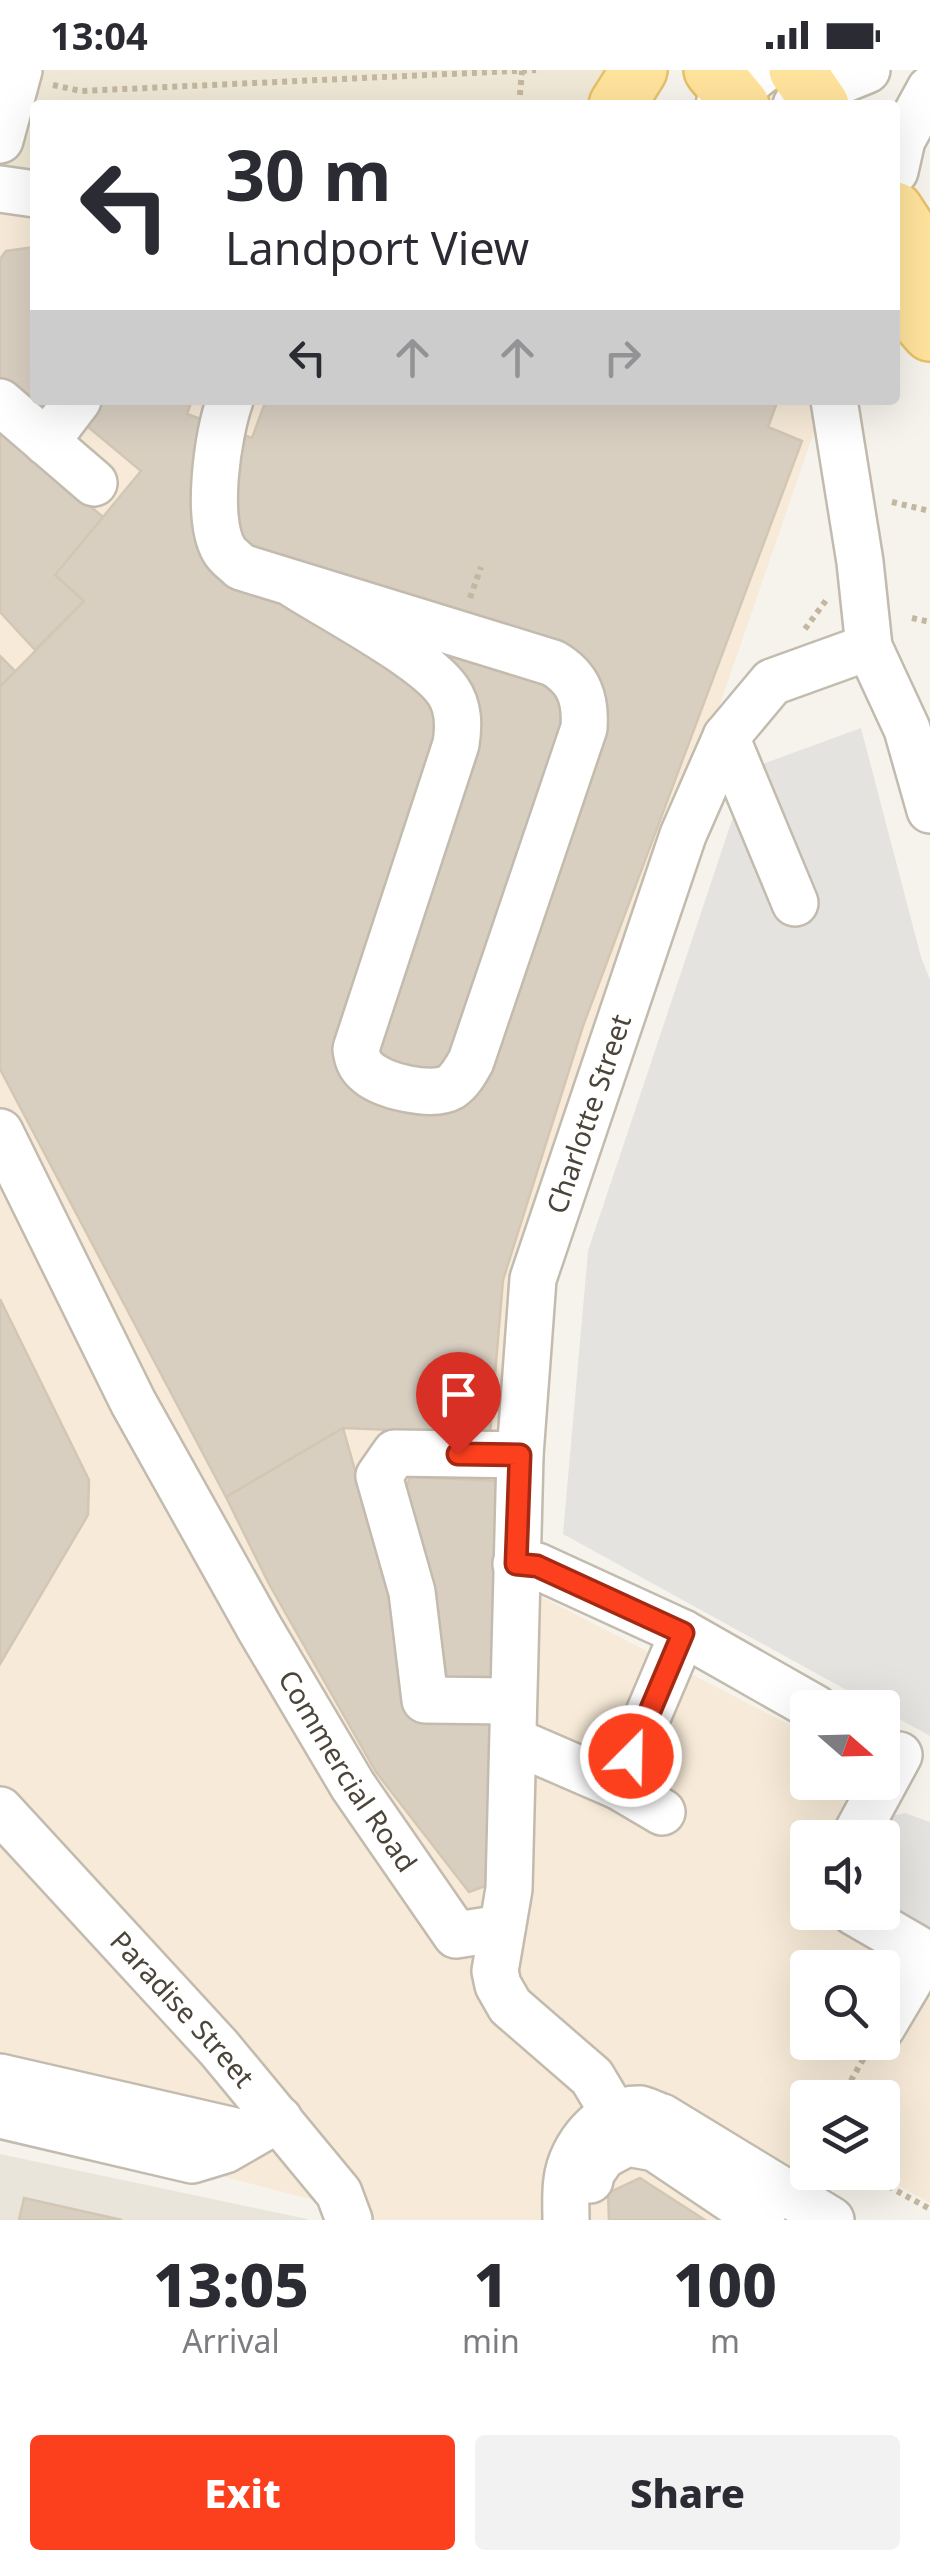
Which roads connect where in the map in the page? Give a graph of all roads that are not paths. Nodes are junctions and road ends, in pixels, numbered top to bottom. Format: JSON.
{"nodes":[{"id":1,"x":639,"y":70,"type":"edge"},
{"id":2,"x":867,"y":70,"type":"edge"},
{"id":3,"x":18,"y":73,"type":"edge"},
{"id":4,"x":930,"y":89,"type":"edge"},
{"id":5,"x":807,"y":93,"type":"edge"},
{"id":6,"x":621,"y":100,"type":"edge"},
{"id":7,"x":0,"y":140,"type":"edge"},
{"id":8,"x":0,"y":188,"type":"edge"},
{"id":9,"x":30,"y":193,"type":"edge"},
{"id":10,"x":903,"y":213,"type":"edge"},
{"id":11,"x":900,"y":299,"type":"edge"},
{"id":12,"x":930,"y":333,"type":"edge"},
{"id":13,"x":0,"y":402,"type":"edge"},
{"id":14,"x":74,"y":405,"type":"edge"},
{"id":15,"x":229,"y":405,"type":"edge"},
{"id":16,"x":835,"y":405,"type":"edge"},
{"id":17,"x":46,"y":442,"type":"junction"},
{"id":18,"x":94,"y":483,"type":"dead end"},
{"id":19,"x":293,"y":584,"type":"junction"},
{"id":20,"x":868,"y":647,"type":"junction"},
{"id":21,"x":726,"y":737,"type":"junction"},
{"id":22,"x":930,"y":810,"type":"edge"},
{"id":23,"x":795,"y":903,"type":"dead end"},
{"id":24,"x":0,"y":1132,"type":"edge"},
{"id":25,"x":520,"y":1455,"type":"junction"},
{"id":26,"x":516,"y":1564,"type":"junction"},
{"id":27,"x":683,"y":1633,"type":"junction"},
{"id":28,"x":790,"y":1694,"type":"edge"},
{"id":29,"x":513,"y":1721,"type":"junction"},
{"id":30,"x":904,"y":1758,"type":"edge"},
{"id":31,"x":618,"y":1786,"type":"junction"},
{"id":32,"x":0,"y":1810,"type":"edge"},
{"id":33,"x":662,"y":1812,"type":"dead end"},
{"id":34,"x":865,"y":1820,"type":"edge"},
{"id":35,"x":502,"y":1928,"type":"junction"},
{"id":36,"x":886,"y":1930,"type":"edge"},
{"id":37,"x":928,"y":1954,"type":"edge"},
{"id":38,"x":900,"y":1998,"type":"edge"},
{"id":39,"x":0,"y":2077,"type":"edge"},
{"id":40,"x":0,"y":2114,"type":"edge"},
{"id":41,"x":614,"y":2114,"type":"junction"},
{"id":42,"x":264,"y":2126,"type":"junction"},
{"id":43,"x":823,"y":2218,"type":"edge"},
{"id":44,"x":349,"y":2220,"type":"edge"},
{"id":45,"x":566,"y":2220,"type":"edge"},
{"id":46,"x":588,"y":2220,"type":"edge"},
{"id":47,"x":762,"y":2220,"type":"edge"}],
"edges":[{"from":1,"to":6,"type":"main road"},
{"from":2,"to":5,"type":"street"},
{"from":3,"to":7,"type":"street"},
{"from":4,"to":10,"type":"street"},
{"from":8,"to":9,"type":"street"},
{"from":11,"to":12,"type":"main road"},
{"from":13,"to":17,"type":"street"},
{"from":14,"to":17,"type":"street"},
{"from":15,"to":19,"type":"street"},
{"from":16,"to":20,"type":"street"},
{"from":17,"to":18,"type":"street"},
{"from":19,"to":19,"type":"street"},
{"from":20,"to":21,"type":"street","name":"Charlotte Street"},
{"from":20,"to":22,"type":"street"},
{"from":21,"to":23,"type":"street"},
{"from":21,"to":25,"type":"street","name":"Charlotte Street"},
{"from":24,"to":35,"type":"street","name":"Commercial Road"},
{"from":25,"to":26,"type":"street","name":"Charlotte Street"},
{"from":25,"to":29,"type":"street"},
{"from":26,"to":27,"type":"street"},
{"from":26,"to":29,"type":"street","name":"Charlotte Street"},
{"from":27,"to":28,"type":"street"},
{"from":27,"to":31,"type":"street"},
{"from":29,"to":31,"type":"street"},
{"from":29,"to":35,"type":"street","name":"Charlotte Street"},
{"from":30,"to":34,"type":"street"},
{"from":31,"to":33,"type":"street"},
{"from":32,"to":42,"type":"street","name":"Paradise Street"},
{"from":35,"to":41,"type":"street"},
{"from":36,"to":37,"type":"street"},
{"from":37,"to":38,"type":"street"},
{"from":39,"to":42,"type":"street"},
{"from":40,"to":42,"type":"street"},
{"from":41,"to":43,"type":"street"},
{"from":41,"to":45,"type":"street"},
{"from":42,"to":44,"type":"street","name":"Paradise Street"},
{"from":46,"to":47,"type":"street"}]}
